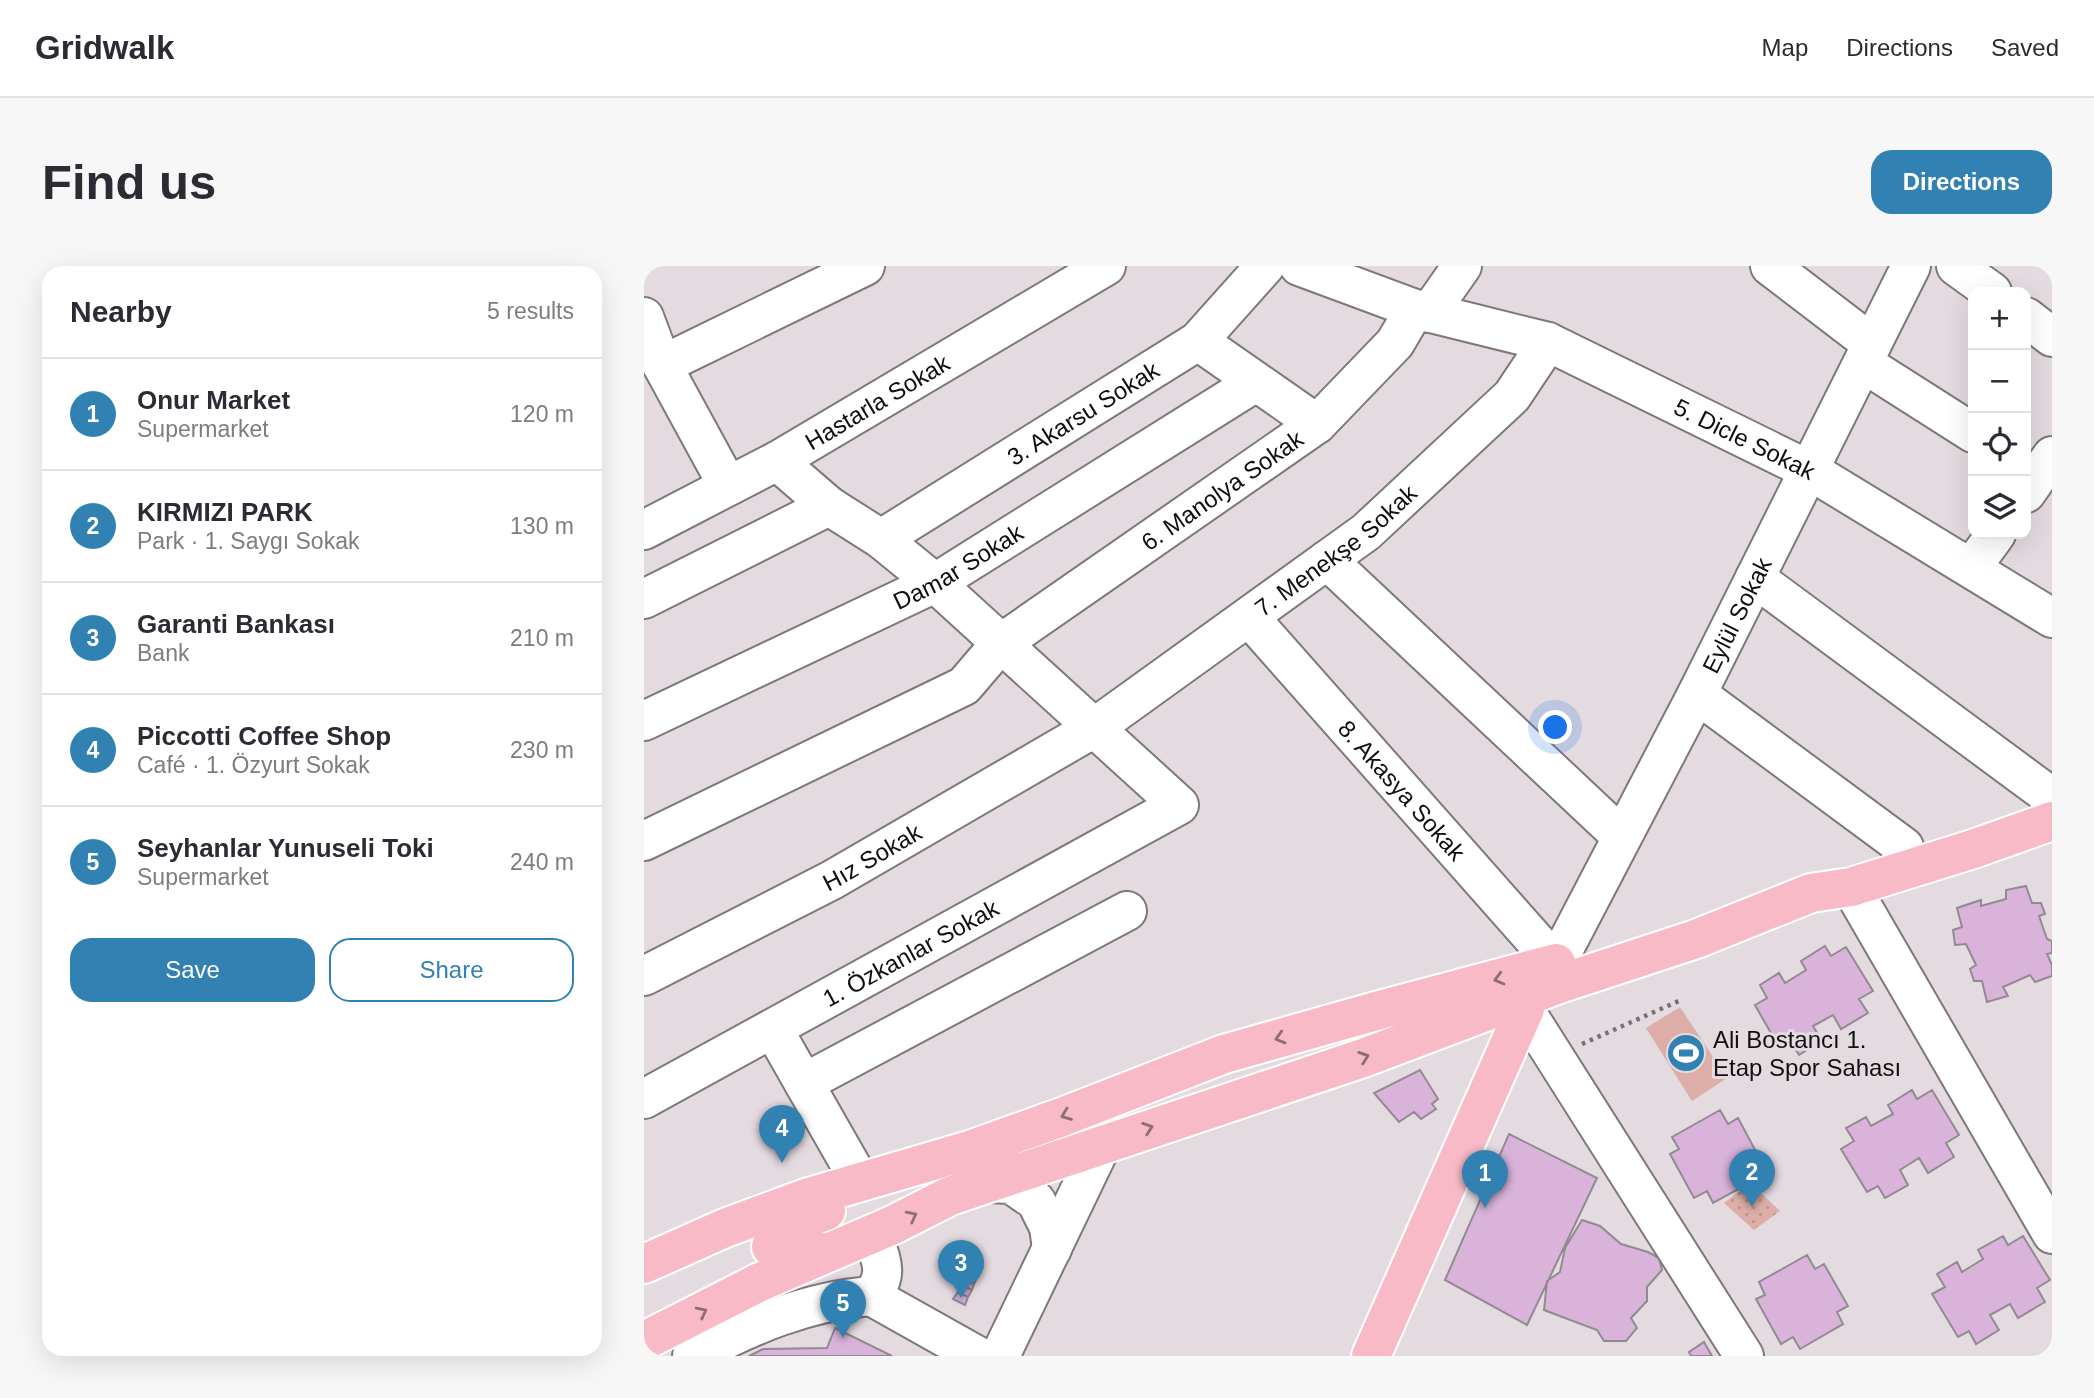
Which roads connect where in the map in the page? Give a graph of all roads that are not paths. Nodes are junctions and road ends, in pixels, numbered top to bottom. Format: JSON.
{"nodes":[{"id":1,"x":865,"y":266,"type":"edge"},
{"id":2,"x":1106,"y":266,"type":"edge"},
{"id":3,"x":1265,"y":266,"type":"edge"},
{"id":4,"x":1300,"y":266,"type":"edge"},
{"id":5,"x":1462,"y":266,"type":"edge"},
{"id":6,"x":1770,"y":266,"type":"edge"},
{"id":7,"x":1911,"y":266,"type":"edge"},
{"id":8,"x":1956,"y":266,"type":"edge"},
{"id":9,"x":1985,"y":287,"type":"edge"},
{"id":10,"x":1422,"y":311,"type":"junction"},
{"id":11,"x":644,"y":317,"type":"edge"},
{"id":12,"x":2031,"y":321,"type":"edge"},
{"id":13,"x":2052,"y":337,"type":"edge"},
{"id":14,"x":1198,"y":341,"type":"junction"},
{"id":15,"x":1548,"y":342,"type":"junction"},
{"id":16,"x":1868,"y":354,"type":"junction"},
{"id":17,"x":662,"y":365,"type":"junction"},
{"id":18,"x":1256,"y":382,"type":"junction"},
{"id":19,"x":1317,"y":424,"type":"junction"},
{"id":20,"x":1968,"y":429,"type":"edge"},
{"id":21,"x":777,"y":461,"type":"junction"},
{"id":22,"x":1809,"y":470,"type":"junction"},
{"id":23,"x":728,"y":486,"type":"junction"},
{"id":24,"x":829,"y":506,"type":"junction"},
{"id":25,"x":644,"y":530,"type":"edge"},
{"id":26,"x":881,"y":539,"type":"junction"},
{"id":27,"x":1992,"y":539,"type":"edge"},
{"id":28,"x":1327,"y":560,"type":"junction"},
{"id":29,"x":1972,"y":567,"type":"junction"},
{"id":30,"x":1755,"y":578,"type":"junction"},
{"id":31,"x":935,"y":583,"type":"junction"},
{"id":32,"x":644,"y":599,"type":"edge"},
{"id":33,"x":1249,"y":617,"type":"junction"},
{"id":34,"x":2052,"y":618,"type":"edge"},
{"id":35,"x":1000,"y":644,"type":"junction"},
{"id":36,"x":1697,"y":694,"type":"junction"},
{"id":37,"x":644,"y":721,"type":"edge"},
{"id":38,"x":1094,"y":729,"type":"junction"},
{"id":39,"x":2051,"y":804,"type":"edge"},
{"id":40,"x":1622,"y":837,"type":"junction"},
{"id":41,"x":644,"y":841,"type":"edge"},
{"id":42,"x":1904,"y":847,"type":"junction"},
{"id":43,"x":1851,"y":887,"type":"junction"},
{"id":44,"x":1127,"y":911,"type":"dead end"},
{"id":45,"x":1556,"y":964,"type":"junction"},
{"id":46,"x":644,"y":976,"type":"edge"},
{"id":47,"x":1522,"y":1005,"type":"junction"},
{"id":48,"x":773,"y":1029,"type":"junction"},
{"id":49,"x":804,"y":1083,"type":"junction"},
{"id":50,"x":644,"y":1100,"type":"edge"},
{"id":51,"x":1102,"y":1144,"type":"junction"},
{"id":52,"x":959,"y":1153,"type":"junction"},
{"id":53,"x":854,"y":1171,"type":"dead end"},
{"id":54,"x":987,"y":1183,"type":"junction"},
{"id":55,"x":2050,"y":1227,"type":"edge"},
{"id":56,"x":872,"y":1234,"type":"junction"},
{"id":57,"x":1052,"y":1250,"type":"junction"},
{"id":58,"x":827,"y":1253,"type":"junction"},
{"id":59,"x":652,"y":1258,"type":"edge"},
{"id":60,"x":871,"y":1296,"type":"junction"},
{"id":61,"x":644,"y":1342,"type":"edge"},
{"id":62,"x":652,"y":1356,"type":"edge"},
{"id":63,"x":692,"y":1356,"type":"edge"},
{"id":64,"x":978,"y":1356,"type":"edge"},
{"id":65,"x":1000,"y":1356,"type":"edge"},
{"id":66,"x":1371,"y":1356,"type":"edge"},
{"id":67,"x":1744,"y":1356,"type":"edge"}],
"edges":[{"from":1,"to":17,"type":"street"},
{"from":2,"to":21,"type":"street","name":"Hastarla Sokak"},
{"from":3,"to":14,"type":"street","name":"3. Akarsu Sokak"},
{"from":4,"to":10,"type":"street","name":"5. Dicle Sokak"},
{"from":5,"to":10,"type":"street","name":"6. Manolya Sokak"},
{"from":6,"to":16,"type":"street"},
{"from":7,"to":16,"type":"street","name":"Eylül Sokak"},
{"from":8,"to":9,"type":"street"},
{"from":10,"to":15,"type":"street","name":"5. Dicle Sokak"},
{"from":10,"to":19,"type":"street","name":"6. Manolya Sokak"},
{"from":11,"to":17,"type":"street"},
{"from":12,"to":13,"type":"street"},
{"from":14,"to":18,"type":"street"},
{"from":14,"to":26,"type":"street","name":"3. Akarsu Sokak"},
{"from":15,"to":22,"type":"street","name":"5. Dicle Sokak"},
{"from":15,"to":28,"type":"street","name":"7. Menekşe Sokak"},
{"from":16,"to":20,"type":"street"},
{"from":16,"to":22,"type":"street","name":"Eylül Sokak"},
{"from":17,"to":23,"type":"street"},
{"from":18,"to":19,"type":"street"},
{"from":18,"to":31,"type":"street","name":"Damar Sokak"},
{"from":19,"to":35,"type":"street","name":"6. Manolya Sokak"},
{"from":21,"to":23,"type":"street","name":"Hastarla Sokak"},
{"from":21,"to":24,"type":"street"},
{"from":22,"to":29,"type":"street","name":"5. Dicle Sokak"},
{"from":22,"to":30,"type":"street","name":"Eylül Sokak"},
{"from":23,"to":25,"type":"street","name":"Hastarla Sokak"},
{"from":24,"to":26,"type":"street"},
{"from":24,"to":32,"type":"street"},
{"from":26,"to":31,"type":"street"},
{"from":27,"to":29,"type":"street"},
{"from":28,"to":33,"type":"street","name":"7. Menekşe Sokak"},
{"from":28,"to":40,"type":"street"},
{"from":29,"to":34,"type":"street","name":"5. Dicle Sokak"},
{"from":30,"to":36,"type":"street","name":"Eylül Sokak"},
{"from":30,"to":39,"type":"street"},
{"from":31,"to":35,"type":"street"},
{"from":31,"to":37,"type":"street","name":"Damar Sokak"},
{"from":33,"to":38,"type":"street","name":"7. Menekşe Sokak"},
{"from":33,"to":45,"type":"street","name":"8. Akasya Sokak"},
{"from":35,"to":38,"type":"street"},
{"from":35,"to":41,"type":"street","name":"6. Manolya Sokak"},
{"from":36,"to":40,"type":"street","name":"Eylül Sokak"},
{"from":36,"to":42,"type":"street"},
{"from":38,"to":46,"type":"street","name":"Hız Sokak"},
{"from":38,"to":48,"type":"street","name":"1. Özkanlar Sokak"},
{"from":39,"to":42,"type":"main road"},
{"from":39,"to":43,"type":"main road"},
{"from":40,"to":45,"type":"street","name":"Eylül Sokak"},
{"from":42,"to":45,"type":"main road"},
{"from":43,"to":47,"type":"main road"},
{"from":43,"to":55,"type":"street"},
{"from":44,"to":49,"type":"street"},
{"from":45,"to":52,"type":"main road","one_way":true},
{"from":51,"to":47,"type":"main road","one_way":true},
{"from":47,"to":66,"type":"main road"},
{"from":47,"to":67,"type":"street"},
{"from":48,"to":49,"type":"street"},
{"from":48,"to":50,"type":"street","name":"1. Özkanlar Sokak"},
{"from":49,"to":53,"type":"street"},
{"from":51,"to":54,"type":"main road"},
{"from":51,"to":57,"type":"street"},
{"from":52,"to":58,"type":"main road"},
{"from":52,"to":59,"type":"main road"},
{"from":56,"to":54,"type":"main road","one_way":true},
{"from":54,"to":57,"type":"street"},
{"from":56,"to":58,"type":"main road"},
{"from":56,"to":60,"type":"street"},
{"from":57,"to":65,"type":"street"},
{"from":61,"to":58,"type":"main road","one_way":true},
{"from":60,"to":63,"type":"street"},
{"from":60,"to":64,"type":"street"},
{"from":61,"to":62,"type":"street"}]}
